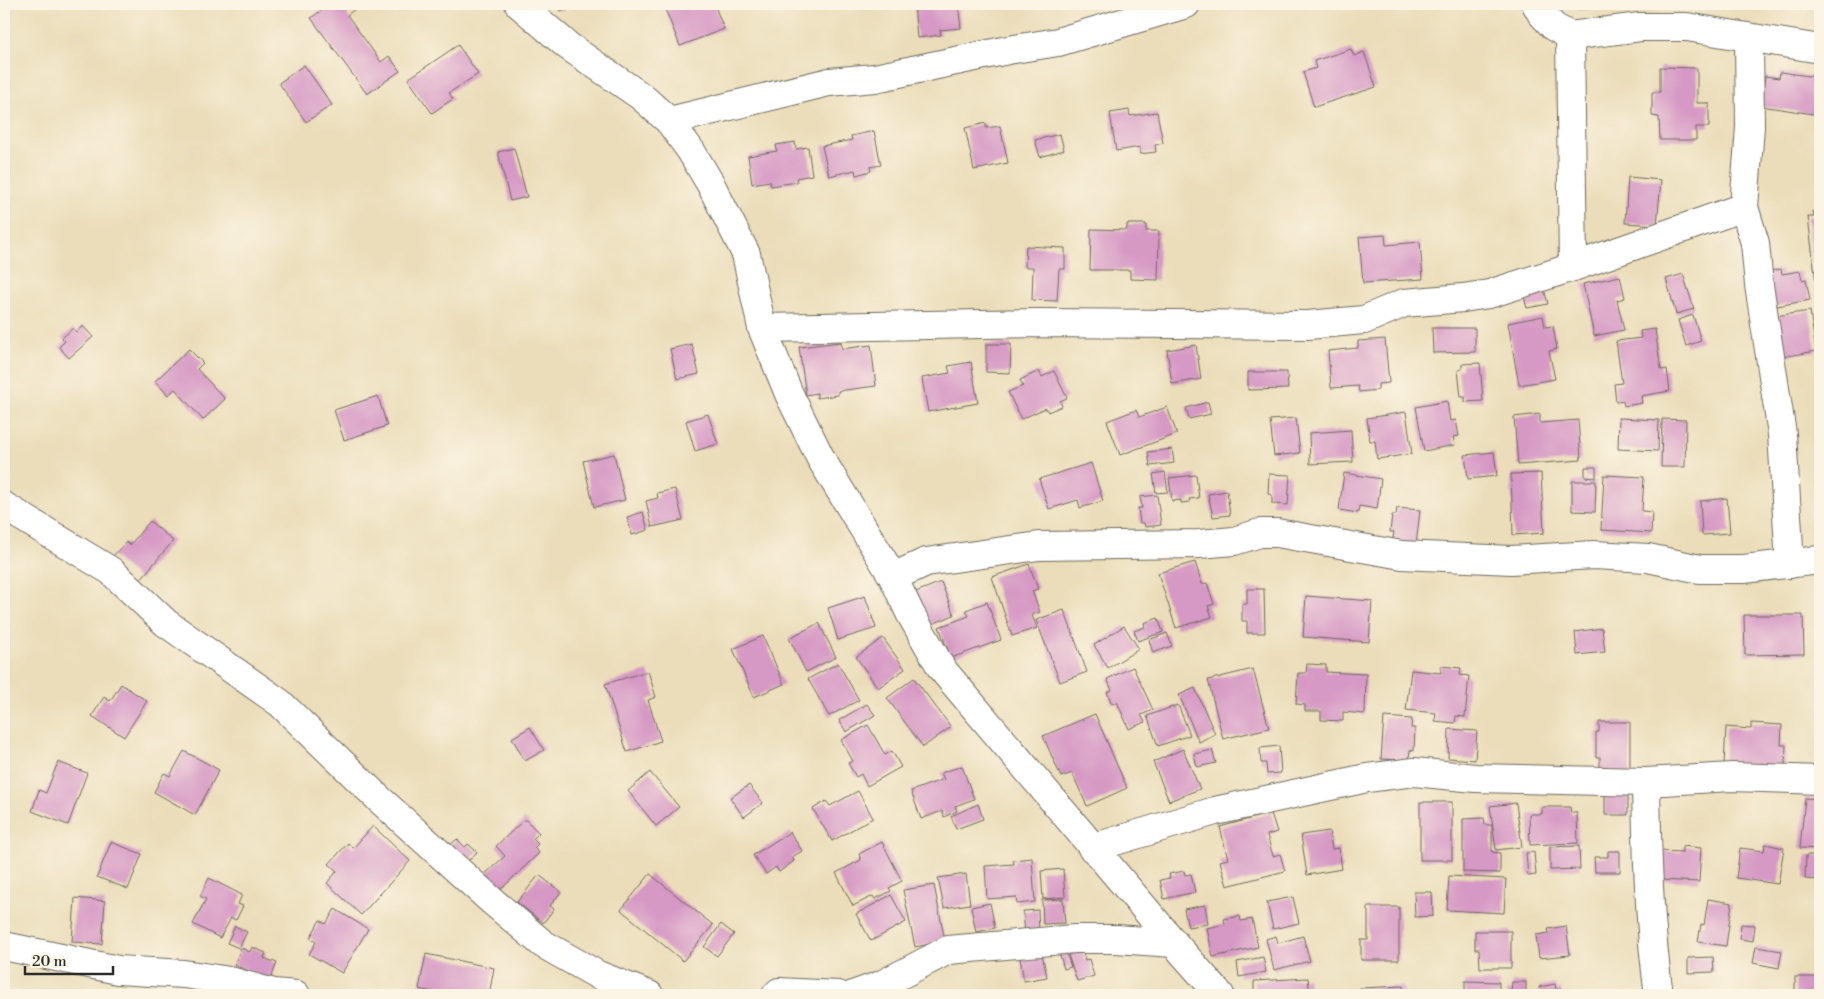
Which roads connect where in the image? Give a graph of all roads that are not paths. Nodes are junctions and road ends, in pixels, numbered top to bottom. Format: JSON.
{"nodes":[{"id":1,"x":518,"y":4,"type":"edge"},
{"id":2,"x":1186,"y":4,"type":"edge"},
{"id":3,"x":1536,"y":4,"type":"edge"},
{"id":4,"x":1570,"y":36,"type":"junction"},
{"id":5,"x":1749,"y":38,"type":"junction"},
{"id":6,"x":1820,"y":49,"type":"edge"},
{"id":7,"x":669,"y":121,"type":"junction"},
{"id":8,"x":1744,"y":207,"type":"junction"},
{"id":9,"x":1573,"y":267,"type":"junction"},
{"id":10,"x":762,"y":328,"type":"junction"},
{"id":11,"x":4,"y":506,"type":"edge"},
{"id":12,"x":1820,"y":560,"type":"edge"},
{"id":13,"x":1790,"y":564,"type":"junction"},
{"id":14,"x":893,"y":577,"type":"junction"},
{"id":15,"x":1820,"y":780,"type":"edge"},
{"id":16,"x":1646,"y":782,"type":"junction"},
{"id":17,"x":1092,"y":848,"type":"junction"},
{"id":18,"x":1174,"y":943,"type":"junction"},
{"id":19,"x":4,"y":946,"type":"edge"},
{"id":20,"x":296,"y":995,"type":"edge"},
{"id":21,"x":649,"y":995,"type":"edge"},
{"id":22,"x":776,"y":995,"type":"edge"},
{"id":23,"x":838,"y":995,"type":"edge"},
{"id":24,"x":852,"y":995,"type":"edge"},
{"id":25,"x":1220,"y":995,"type":"edge"},
{"id":26,"x":1659,"y":995,"type":"edge"}],
"edges":[{"from":1,"to":7,"type":"street"},
{"from":2,"to":7,"type":"street"},
{"from":3,"to":4,"type":"street"},
{"from":4,"to":5,"type":"street"},
{"from":4,"to":9,"type":"street"},
{"from":5,"to":6,"type":"street"},
{"from":5,"to":8,"type":"street"},
{"from":7,"to":10,"type":"street"},
{"from":8,"to":9,"type":"street"},
{"from":8,"to":13,"type":"street"},
{"from":9,"to":10,"type":"street"},
{"from":10,"to":14,"type":"street"},
{"from":11,"to":21,"type":"street"},
{"from":12,"to":13,"type":"street"},
{"from":13,"to":14,"type":"street"},
{"from":14,"to":17,"type":"street"},
{"from":15,"to":16,"type":"street"},
{"from":16,"to":17,"type":"street"},
{"from":16,"to":26,"type":"street"},
{"from":17,"to":18,"type":"street"},
{"from":18,"to":24,"type":"street"},
{"from":18,"to":25,"type":"street"},
{"from":19,"to":20,"type":"street"},
{"from":22,"to":23,"type":"street"}]}
